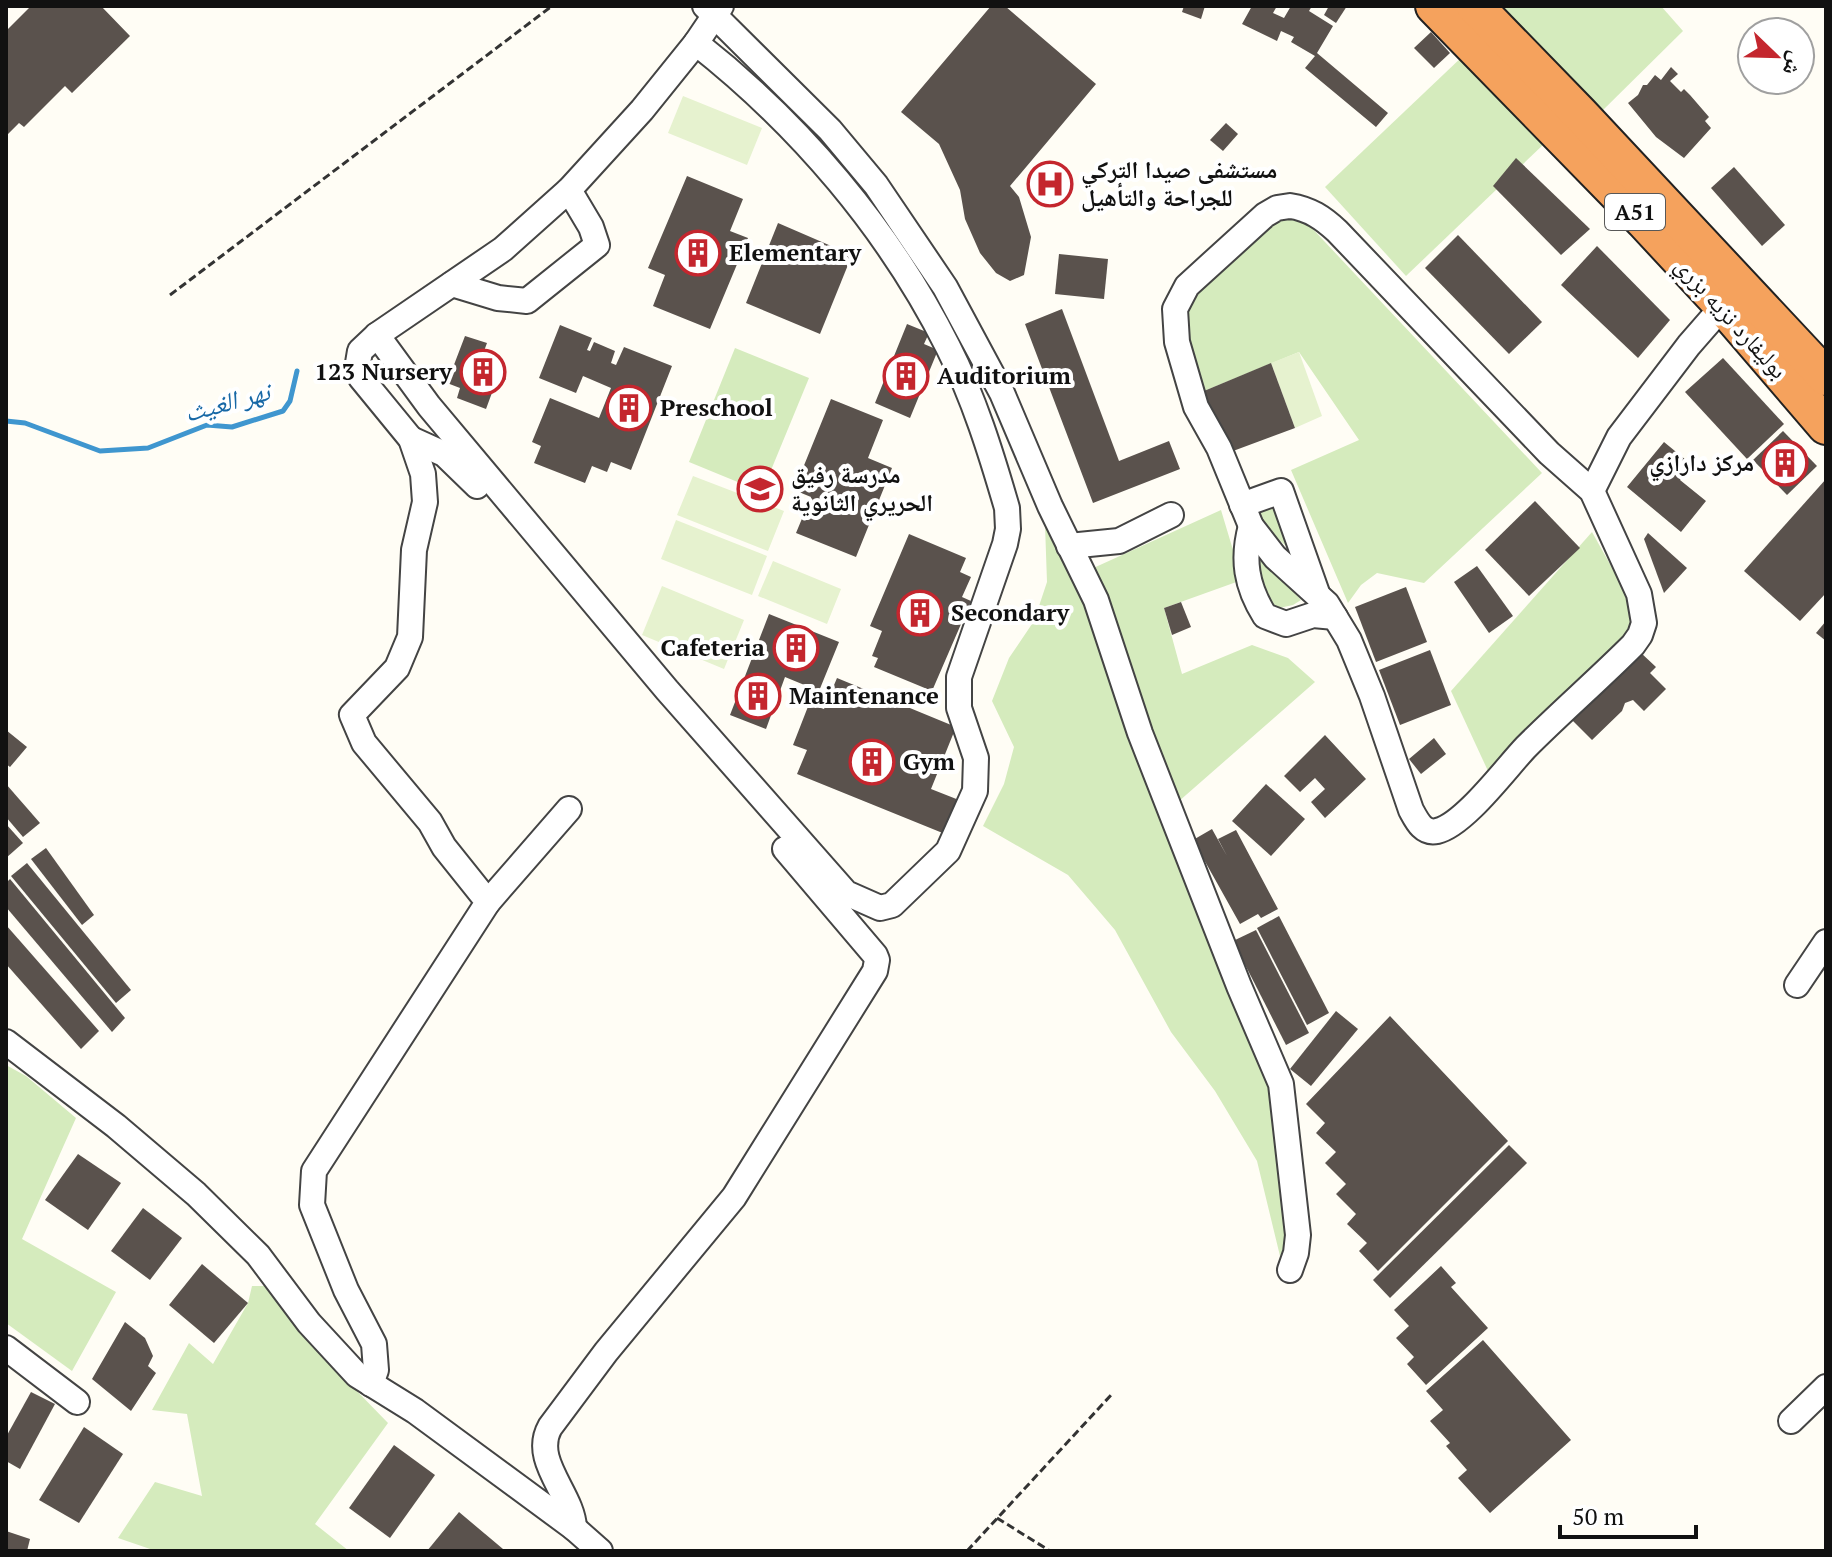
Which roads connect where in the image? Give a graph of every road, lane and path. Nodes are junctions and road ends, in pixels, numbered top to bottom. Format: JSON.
{"nodes":[{"id":1,"x":552,"y":6,"type":"edge"},
{"id":2,"x":1434,"y":6,"type":"edge"},
{"id":3,"x":1475,"y":6,"type":"edge"},
{"id":4,"x":1491,"y":6,"type":"edge"},
{"id":5,"x":721,"y":9,"type":"edge"},
{"id":6,"x":1510,"y":41,"type":"junction"},
{"id":7,"x":696,"y":43,"type":"junction"},
{"id":8,"x":569,"y":190,"type":"junction"},
{"id":9,"x":452,"y":284,"type":"junction"},
{"id":10,"x":1728,"y":292,"type":"junction"},
{"id":11,"x":170,"y":295,"type":"dead end"},
{"id":12,"x":377,"y":335,"type":"junction"},
{"id":13,"x":1826,"y":350,"type":"edge"},
{"id":14,"x":1826,"y":377,"type":"edge"},
{"id":15,"x":1826,"y":426,"type":"edge"},
{"id":16,"x":411,"y":439,"type":"junction"},
{"id":17,"x":1592,"y":491,"type":"junction"},
{"id":18,"x":1171,"y":515,"type":"dead end"},
{"id":19,"x":1247,"y":515,"type":"junction"},
{"id":20,"x":1069,"y":546,"type":"junction"},
{"id":21,"x":1318,"y":595,"type":"junction"},
{"id":22,"x":1335,"y":617,"type":"junction"},
{"id":23,"x":569,"y":809,"type":"dead end"},
{"id":24,"x":488,"y":902,"type":"junction"},
{"id":25,"x":1826,"y":942,"type":"edge"},
{"id":26,"x":1797,"y":985,"type":"dead end"},
{"id":27,"x":6,"y":1042,"type":"edge"},
{"id":28,"x":1290,"y":1270,"type":"dead end"},
{"id":29,"x":6,"y":1348,"type":"edge"},
{"id":30,"x":371,"y":1384,"type":"junction"},
{"id":31,"x":1826,"y":1387,"type":"edge"},
{"id":32,"x":1112,"y":1394,"type":"dead end"},
{"id":33,"x":77,"y":1402,"type":"dead end"},
{"id":34,"x":1791,"y":1421,"type":"dead end"},
{"id":35,"x":997,"y":1518,"type":"junction"},
{"id":36,"x":574,"y":1528,"type":"junction"},
{"id":37,"x":600,"y":1551,"type":"edge"},
{"id":38,"x":967,"y":1551,"type":"edge"},
{"id":39,"x":1050,"y":1551,"type":"edge"}],
"edges":[{"from":1,"to":11,"type":"path"},
{"from":2,"to":10,"type":"highway","name":"بوليفارد نزيه بزري","number":"A51"},
{"from":3,"to":6,"type":"highway","name":"بوليفارد نزيه بزري","number":"A51"},
{"from":4,"to":6,"type":"highway"},
{"from":5,"to":7,"type":"street"},
{"from":5,"to":20,"type":"street"},
{"from":6,"to":10,"type":"highway","name":"بوليفارد نزيه بزري","number":"A51"},
{"from":7,"to":8,"type":"street"},
{"from":7,"to":12,"type":"street"},
{"from":8,"to":9,"type":"street"},
{"from":8,"to":9,"type":"street"},
{"from":9,"to":12,"type":"street"},
{"from":10,"to":13,"type":"highway"},
{"from":10,"to":14,"type":"highway","name":"بوليفارد نزيه بزري","number":"A51"},
{"from":10,"to":15,"type":"highway","name":"بوليفارد نزيه بزري","number":"A51"},
{"from":10,"to":17,"type":"street"},
{"from":12,"to":16,"type":"street"},
{"from":16,"to":24,"type":"street"},
{"from":16,"to":36,"type":"street"},
{"from":17,"to":19,"type":"street"},
{"from":17,"to":22,"type":"street"},
{"from":18,"to":20,"type":"street"},
{"from":19,"to":21,"type":"street"},
{"from":19,"to":21,"type":"street"},
{"from":19,"to":22,"type":"street"},
{"from":20,"to":28,"type":"street"},
{"from":21,"to":22,"type":"street"},
{"from":23,"to":24,"type":"street"},
{"from":24,"to":30,"type":"street"},
{"from":25,"to":26,"type":"street"},
{"from":27,"to":30,"type":"street"},
{"from":29,"to":33,"type":"street"},
{"from":30,"to":36,"type":"street"},
{"from":31,"to":34,"type":"street"},
{"from":32,"to":35,"type":"path"},
{"from":35,"to":38,"type":"path"},
{"from":35,"to":39,"type":"path"},
{"from":36,"to":37,"type":"street"}]}
